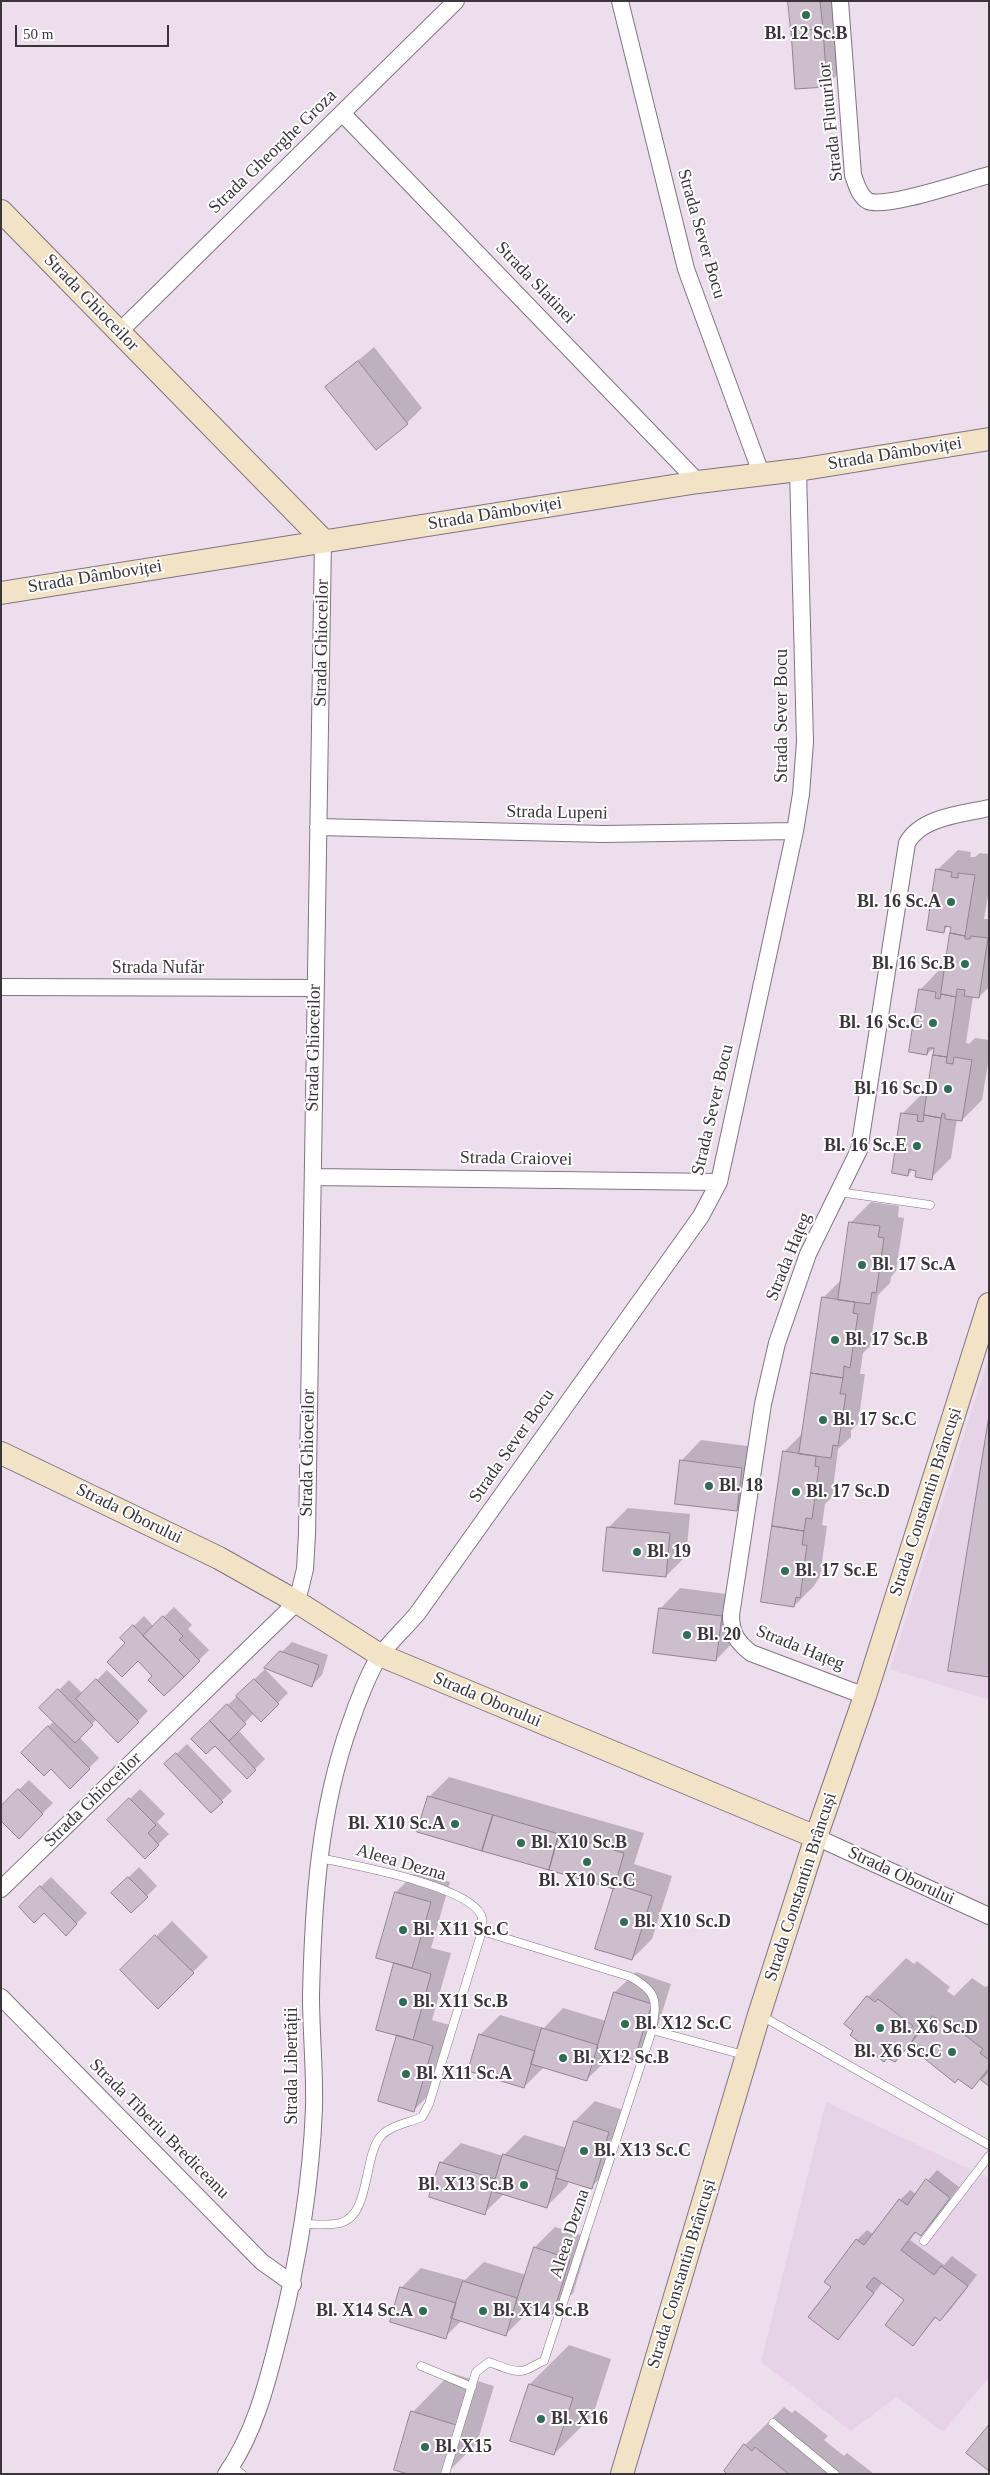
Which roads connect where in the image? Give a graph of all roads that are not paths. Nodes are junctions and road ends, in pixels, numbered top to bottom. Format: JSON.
{"nodes":[{"id":1,"x":456,"y":1,"type":"edge"},
{"id":2,"x":620,"y":1,"type":"edge"},
{"id":3,"x":840,"y":1,"type":"edge"},
{"id":4,"x":342,"y":113,"type":"junction"},
{"id":5,"x":989,"y":175,"type":"edge"},
{"id":6,"x":1,"y":211,"type":"edge"},
{"id":7,"x":119,"y":332,"type":"junction"},
{"id":8,"x":989,"y":438,"type":"edge"},
{"id":9,"x":798,"y":470,"type":"junction"},
{"id":10,"x":761,"y":473,"type":"junction"},
{"id":11,"x":698,"y":482,"type":"junction"},
{"id":12,"x":323,"y":540,"type":"junction"},
{"id":13,"x":1,"y":592,"type":"edge"},
{"id":14,"x":989,"y":808,"type":"edge"},
{"id":15,"x":318,"y":827,"type":"junction"},
{"id":16,"x":796,"y":831,"type":"junction"},
{"id":17,"x":1,"y":987,"type":"edge"},
{"id":18,"x":315,"y":988,"type":"junction"},
{"id":19,"x":313,"y":1177,"type":"junction"},
{"id":20,"x":719,"y":1182,"type":"junction"},
{"id":21,"x":839,"y":1192,"type":"junction"},
{"id":22,"x":930,"y":1205,"type":"dead end"},
{"id":23,"x":989,"y":1304,"type":"edge"},
{"id":24,"x":1,"y":1453,"type":"edge"},
{"id":25,"x":297,"y":1602,"type":"junction"},
{"id":26,"x":380,"y":1655,"type":"junction"},
{"id":27,"x":865,"y":1696,"type":"junction"},
{"id":28,"x":816,"y":1837,"type":"junction"},
{"id":29,"x":320,"y":1858,"type":"junction"},
{"id":30,"x":1,"y":1889,"type":"edge"},
{"id":31,"x":989,"y":1916,"type":"edge"},
{"id":32,"x":482,"y":1931,"type":"junction"},
{"id":33,"x":1,"y":1996,"type":"edge"},
{"id":34,"x":759,"y":2015,"type":"junction"},
{"id":35,"x":652,"y":2030,"type":"junction"},
{"id":36,"x":747,"y":2056,"type":"junction"},
{"id":37,"x":989,"y":2145,"type":"edge"},
{"id":38,"x":989,"y":2156,"type":"edge"},
{"id":39,"x":302,"y":2224,"type":"junction"},
{"id":40,"x":924,"y":2241,"type":"dead end"},
{"id":41,"x":292,"y":2284,"type":"junction"},
{"id":42,"x":421,"y":2366,"type":"dead end"},
{"id":43,"x":472,"y":2387,"type":"junction"},
{"id":44,"x":772,"y":2423,"type":"dead end"},
{"id":45,"x":233,"y":2471,"type":"edge"},
{"id":46,"x":445,"y":2474,"type":"edge"},
{"id":47,"x":622,"y":2474,"type":"edge"},
{"id":48,"x":835,"y":2474,"type":"edge"}],
"edges":[{"from":1,"to":4,"type":"street","name":"Strada Gheorghe Groza"},
{"from":2,"to":10,"type":"street","name":"Strada Sever Bocu"},
{"from":3,"to":5,"type":"street","name":"Strada Fluturilor"},
{"from":4,"to":7,"type":"street","name":"Strada Gheorghe Groza"},
{"from":4,"to":11,"type":"street","name":"Strada Slatinei"},
{"from":6,"to":7,"type":"street","name":"Strada Ghioceilor"},
{"from":7,"to":12,"type":"street","name":"Strada Ghioceilor"},
{"from":8,"to":9,"type":"street","name":"Strada Dâmboviței"},
{"from":9,"to":10,"type":"street","name":"Strada Dâmboviței"},
{"from":9,"to":16,"type":"street","name":"Strada Sever Bocu"},
{"from":10,"to":11,"type":"street","name":"Strada Dâmboviței"},
{"from":11,"to":12,"type":"street","name":"Strada Dâmboviței"},
{"from":12,"to":13,"type":"street","name":"Strada Dâmboviței"},
{"from":12,"to":15,"type":"street","name":"Strada Ghioceilor"},
{"from":14,"to":21,"type":"street","name":"Strada Hațeg"},
{"from":15,"to":16,"type":"street","name":"Strada Lupeni"},
{"from":15,"to":18,"type":"street","name":"Strada Ghioceilor"},
{"from":16,"to":20,"type":"street","name":"Strada Sever Bocu"},
{"from":17,"to":18,"type":"street","name":"Strada Nufăr"},
{"from":18,"to":19,"type":"street","name":"Strada Ghioceilor"},
{"from":19,"to":20,"type":"street","name":"Strada Craiovei"},
{"from":19,"to":25,"type":"street","name":"Strada Ghioceilor"},
{"from":20,"to":26,"type":"street","name":"Strada Sever Bocu"},
{"from":21,"to":22,"type":"lane"},
{"from":21,"to":27,"type":"street","name":"Strada Hațeg"},
{"from":23,"to":27,"type":"street","name":"Strada Constantin Brâncuși"},
{"from":24,"to":25,"type":"street","name":"Strada Oborului"},
{"from":25,"to":26,"type":"street","name":"Strada Oborului"},
{"from":25,"to":30,"type":"street","name":"Strada Ghioceilor"},
{"from":26,"to":28,"type":"street","name":"Strada Oborului"},
{"from":26,"to":29,"type":"street","name":"Strada Libertății"},
{"from":27,"to":28,"type":"street","name":"Strada Constantin Brâncuși"},
{"from":28,"to":31,"type":"street","name":"Strada Oborului"},
{"from":28,"to":34,"type":"street","name":"Strada Constantin Brâncuși"},
{"from":29,"to":32,"type":"lane","name":"Aleea Dezna"},
{"from":29,"to":39,"type":"street","name":"Strada Libertății"},
{"from":32,"to":35,"type":"lane","name":"Aleea Dezna"},
{"from":32,"to":39,"type":"lane"},
{"from":33,"to":41,"type":"street","name":"Strada Tiberiu Brediceanu"},
{"from":34,"to":36,"type":"street","name":"Strada Constantin Brâncuși"},
{"from":34,"to":37,"type":"lane"},
{"from":35,"to":36,"type":"lane"},
{"from":35,"to":43,"type":"lane","name":"Aleea Dezna"},
{"from":36,"to":47,"type":"street","name":"Strada Constantin Brâncuși"},
{"from":38,"to":40,"type":"lane"},
{"from":39,"to":41,"type":"street","name":"Strada Libertății"},
{"from":41,"to":45,"type":"street","name":"Strada Libertății"},
{"from":42,"to":43,"type":"lane"},
{"from":43,"to":46,"type":"lane","name":"Aleea Dezna"},
{"from":44,"to":48,"type":"lane"}]}
